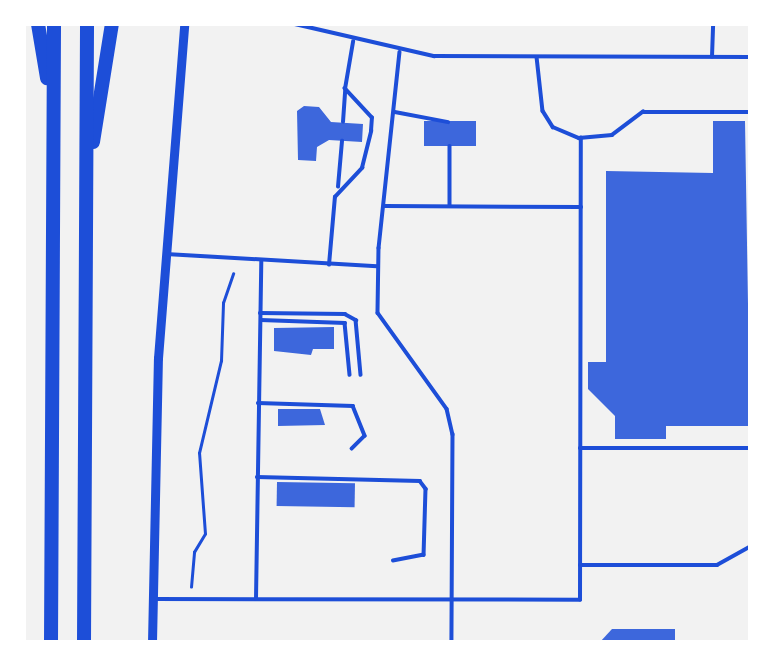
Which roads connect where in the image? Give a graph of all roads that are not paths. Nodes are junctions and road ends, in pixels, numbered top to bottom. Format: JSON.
{"nodes":[{"id":1,"x":38,"y":24,"type":"edge"},
{"id":2,"x":54,"y":24,"type":"edge"},
{"id":3,"x":87,"y":24,"type":"edge"},
{"id":4,"x":112,"y":24,"type":"edge"},
{"id":5,"x":184,"y":24,"type":"edge"},
{"id":6,"x":295,"y":24,"type":"edge"},
{"id":7,"x":713,"y":24,"type":"edge"},
{"id":8,"x":354,"y":41,"type":"junction"},
{"id":9,"x":400,"y":52,"type":"junction"},
{"id":10,"x":537,"y":56,"type":"junction"},
{"id":11,"x":712,"y":57,"type":"junction"},
{"id":12,"x":750,"y":57,"type":"edge"},
{"id":13,"x":345,"y":89,"type":"junction"},
{"id":14,"x":396,"y":112,"type":"junction"},
{"id":15,"x":750,"y":112,"type":"edge"},
{"id":16,"x":54,"y":117,"type":"junction"},
{"id":17,"x":343,"y":122,"type":"dead end"},
{"id":18,"x":448,"y":122,"type":"dead end"},
{"id":19,"x":581,"y":138,"type":"junction"},
{"id":20,"x":342,"y":141,"type":"dead end"},
{"id":21,"x":450,"y":146,"type":"dead end"},
{"id":22,"x":338,"y":187,"type":"junction"},
{"id":23,"x":86,"y":188,"type":"junction"},
{"id":24,"x":385,"y":206,"type":"junction"},
{"id":25,"x":450,"y":206,"type":"junction"},
{"id":26,"x":581,"y":206,"type":"junction"},
{"id":27,"x":166,"y":254,"type":"junction"},
{"id":28,"x":261,"y":262,"type":"junction"},
{"id":29,"x":329,"y":265,"type":"junction"},
{"id":30,"x":377,"y":266,"type":"junction"},
{"id":31,"x":260,"y":313,"type":"junction"},
{"id":32,"x":260,"y":320,"type":"junction"},
{"id":33,"x":350,"y":375,"type":"dead end"},
{"id":34,"x":361,"y":375,"type":"dead end"},
{"id":35,"x":258,"y":403,"type":"junction"},
{"id":36,"x":580,"y":448,"type":"junction"},
{"id":37,"x":750,"y":448,"type":"edge"},
{"id":38,"x":352,"y":449,"type":"dead end"},
{"id":39,"x":257,"y":477,"type":"junction"},
{"id":40,"x":750,"y":547,"type":"edge"},
{"id":41,"x":394,"y":561,"type":"dead end"},
{"id":42,"x":580,"y":565,"type":"junction"},
{"id":43,"x":152,"y":599,"type":"junction"},
{"id":44,"x":256,"y":599,"type":"junction"},
{"id":45,"x":452,"y":599,"type":"junction"},
{"id":46,"x":51,"y":642,"type":"edge"},
{"id":47,"x":84,"y":642,"type":"edge"},
{"id":48,"x":152,"y":642,"type":"edge"},
{"id":49,"x":452,"y":642,"type":"edge"}],
"edges":[{"from":1,"to":16,"type":"highway"},
{"from":2,"to":16,"type":"highway"},
{"from":3,"to":23,"type":"highway"},
{"from":4,"to":23,"type":"highway"},
{"from":5,"to":27,"type":"street"},
{"from":6,"to":8,"type":"lane"},
{"from":7,"to":11,"type":"lane"},
{"from":8,"to":9,"type":"lane"},
{"from":8,"to":13,"type":"lane"},
{"from":9,"to":10,"type":"lane"},
{"from":9,"to":14,"type":"lane"},
{"from":10,"to":11,"type":"lane"},
{"from":10,"to":19,"type":"lane"},
{"from":11,"to":12,"type":"lane"},
{"from":13,"to":17,"type":"lane"},
{"from":13,"to":22,"type":"lane"},
{"from":14,"to":18,"type":"lane"},
{"from":14,"to":24,"type":"lane"},
{"from":15,"to":19,"type":"lane"},
{"from":16,"to":46,"type":"highway"},
{"from":19,"to":26,"type":"lane"},
{"from":20,"to":22,"type":"lane"},
{"from":21,"to":25,"type":"lane"},
{"from":22,"to":29,"type":"lane"},
{"from":23,"to":47,"type":"highway"},
{"from":24,"to":25,"type":"lane"},
{"from":24,"to":30,"type":"lane"},
{"from":25,"to":26,"type":"lane"},
{"from":26,"to":36,"type":"lane"},
{"from":27,"to":28,"type":"lane"},
{"from":27,"to":43,"type":"street"},
{"from":28,"to":29,"type":"lane"},
{"from":28,"to":31,"type":"lane"},
{"from":29,"to":30,"type":"lane"},
{"from":30,"to":45,"type":"lane"},
{"from":31,"to":32,"type":"lane"},
{"from":31,"to":34,"type":"lane"},
{"from":32,"to":33,"type":"lane"},
{"from":32,"to":35,"type":"lane"},
{"from":35,"to":38,"type":"lane"},
{"from":35,"to":39,"type":"lane"},
{"from":36,"to":37,"type":"lane"},
{"from":36,"to":42,"type":"lane"},
{"from":39,"to":41,"type":"lane"},
{"from":39,"to":44,"type":"lane"},
{"from":40,"to":42,"type":"lane"},
{"from":42,"to":45,"type":"lane"},
{"from":43,"to":44,"type":"lane"},
{"from":43,"to":48,"type":"street"},
{"from":44,"to":45,"type":"lane"},
{"from":45,"to":49,"type":"lane"}]}
